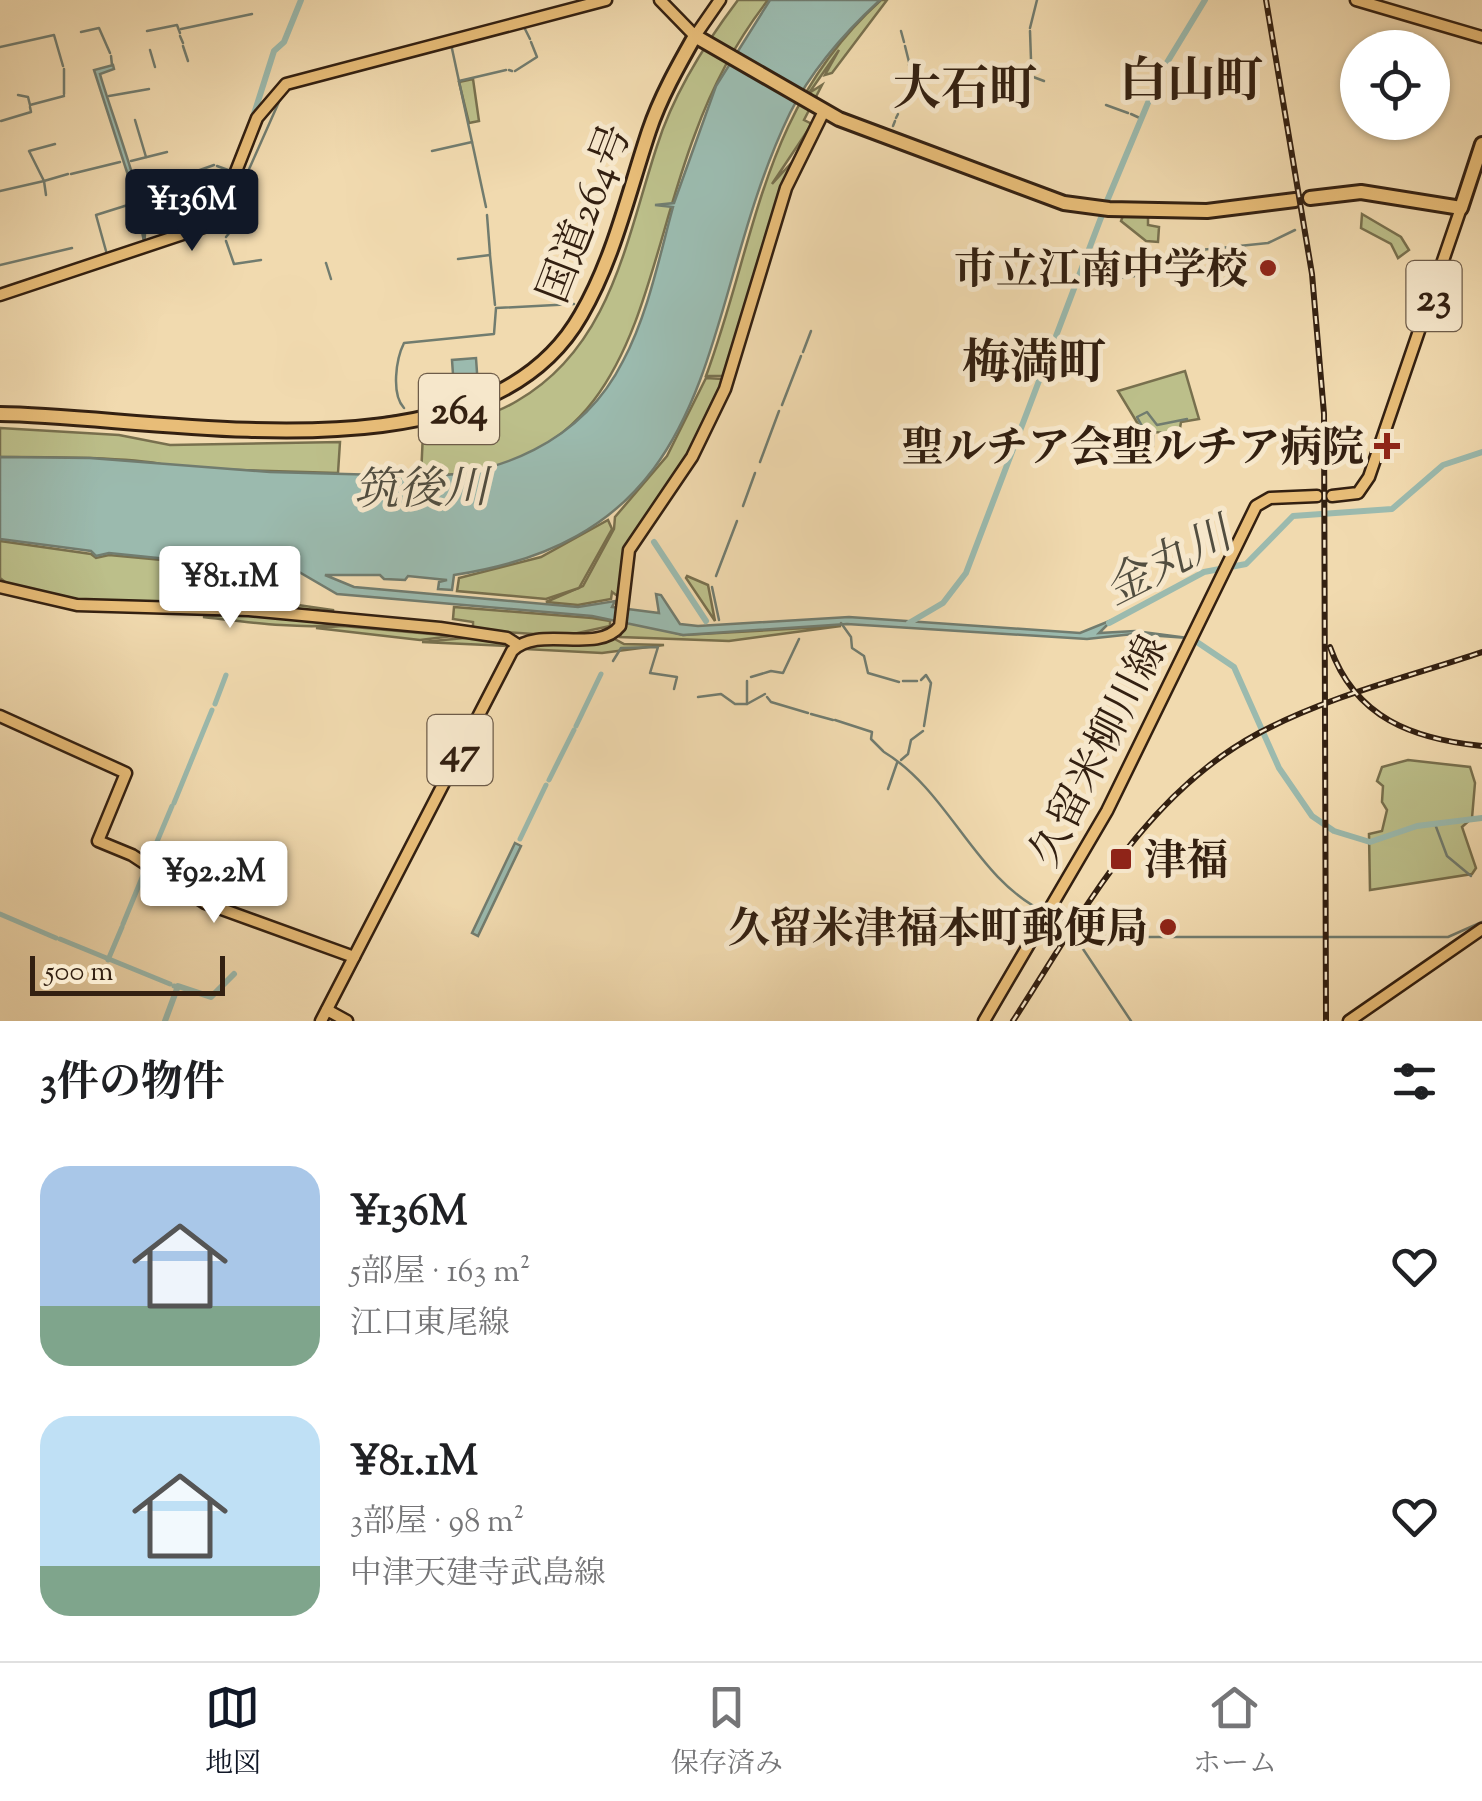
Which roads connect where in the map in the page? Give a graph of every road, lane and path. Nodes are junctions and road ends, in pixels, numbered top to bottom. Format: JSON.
{"nodes":[{"id":1,"x":606,"y":0,"type":"edge"},
{"id":2,"x":660,"y":0,"type":"edge"},
{"id":3,"x":720,"y":0,"type":"edge"},
{"id":4,"x":1356,"y":0,"type":"edge"},
{"id":5,"x":1370,"y":0,"type":"edge"},
{"id":6,"x":1482,"y":35,"type":"edge"},
{"id":7,"x":700,"y":39,"type":"junction"},
{"id":8,"x":821,"y":109,"type":"junction"},
{"id":9,"x":1482,"y":126,"type":"edge"},
{"id":10,"x":1482,"y":144,"type":"edge"},
{"id":11,"x":1310,"y":196,"type":"dead end"},
{"id":12,"x":1294,"y":199,"type":"dead end"},
{"id":13,"x":1459,"y":207,"type":"junction"},
{"id":14,"x":0,"y":295,"type":"edge"},
{"id":15,"x":0,"y":414,"type":"edge"},
{"id":16,"x":1317,"y":496,"type":"dead end"},
{"id":17,"x":1332,"y":496,"type":"dead end"},
{"id":18,"x":0,"y":587,"type":"edge"},
{"id":19,"x":518,"y":646,"type":"junction"},
{"id":20,"x":0,"y":716,"type":"edge"},
{"id":21,"x":1482,"y":929,"type":"edge"},
{"id":22,"x":354,"y":956,"type":"junction"},
{"id":23,"x":324,"y":1016,"type":"edge"},
{"id":24,"x":347,"y":1021,"type":"edge"},
{"id":25,"x":984,"y":1021,"type":"edge"},
{"id":26,"x":1350,"y":1021,"type":"edge"}],
"edges":[{"from":1,"to":14,"type":"main road"},
{"from":2,"to":7,"type":"main road"},
{"from":3,"to":7,"type":"main road"},
{"from":4,"to":6,"type":"main road"},
{"from":5,"to":6,"type":"main road"},
{"from":7,"to":8,"type":"highway"},
{"from":7,"to":15,"type":"highway","name":"国道264号","number":"264"},
{"from":8,"to":12,"type":"highway"},
{"from":8,"to":19,"type":"main road"},
{"from":9,"to":13,"type":"highway"},
{"from":10,"to":13,"type":"highway"},
{"from":11,"to":13,"type":"highway"},
{"from":13,"to":17,"type":"main road","number":"23"},
{"from":16,"to":25,"type":"main road","name":"久留米柳川線"},
{"from":18,"to":19,"type":"main road"},
{"from":19,"to":22,"type":"main road","number":"47"},
{"from":20,"to":22,"type":"main road"},
{"from":21,"to":26,"type":"main road"},
{"from":22,"to":23,"type":"main road","number":"47"},
{"from":23,"to":24,"type":"main road"}]}
